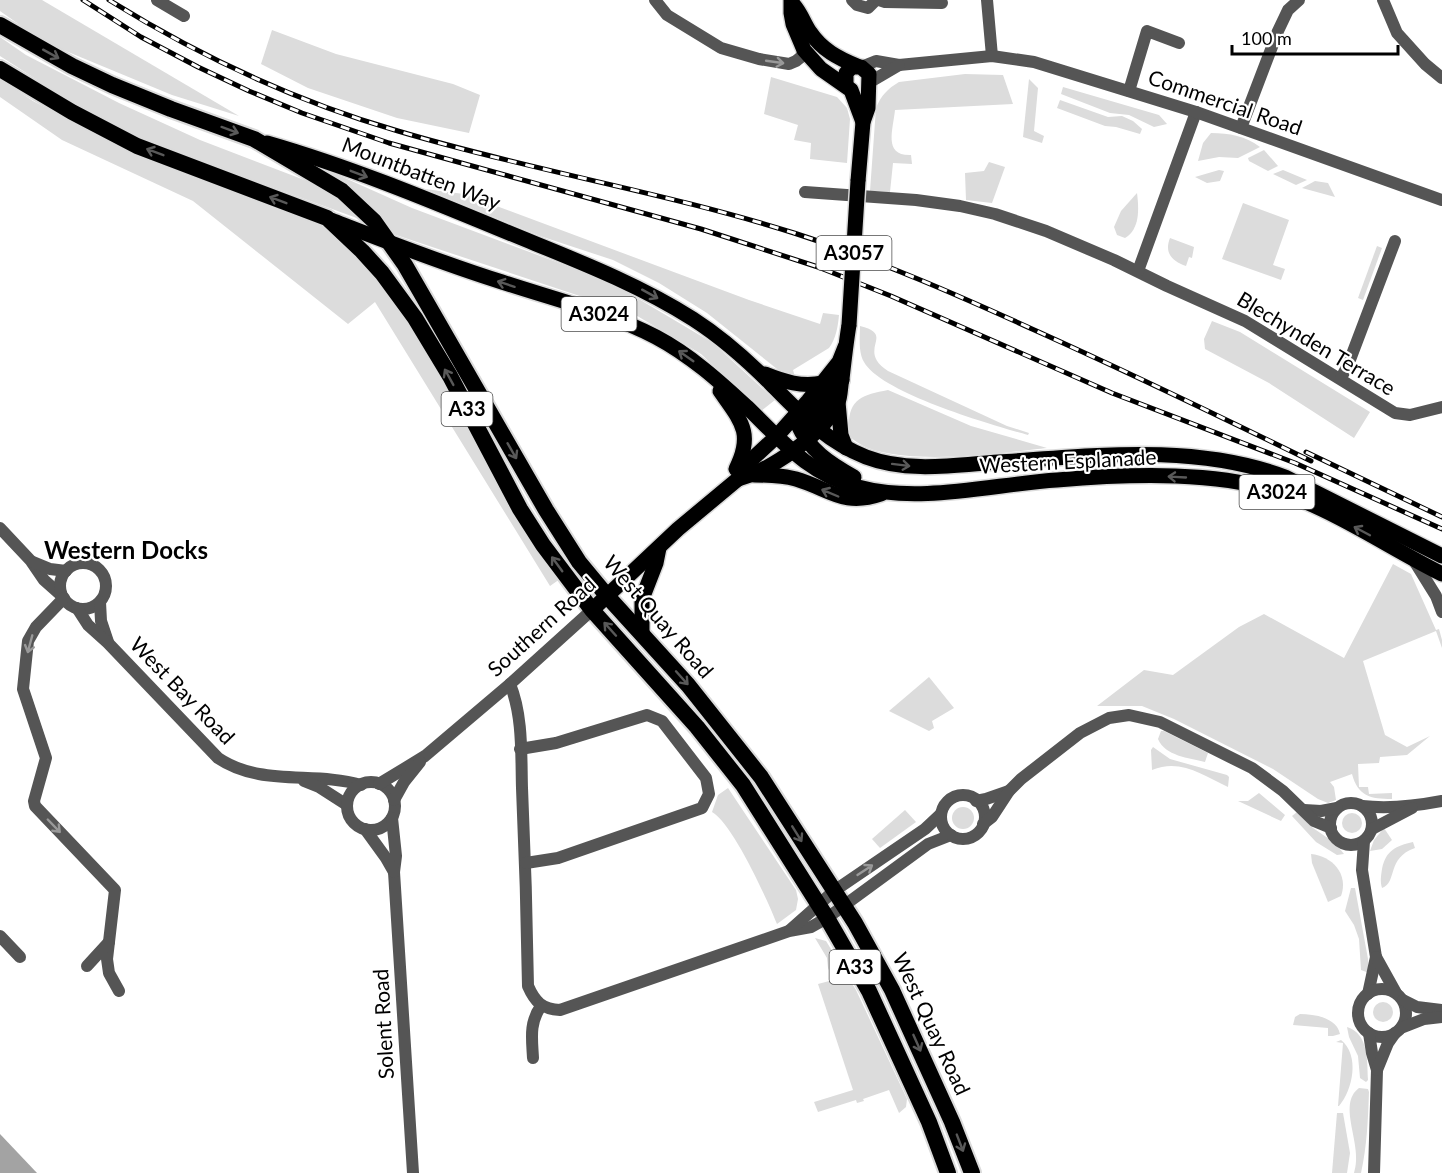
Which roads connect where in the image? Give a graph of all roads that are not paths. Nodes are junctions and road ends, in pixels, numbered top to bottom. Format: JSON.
{"nodes":[{"id":1,"x":157,"y":0,"type":"edge"},
{"id":2,"x":655,"y":0,"type":"edge"},
{"id":3,"x":852,"y":0,"type":"edge"},
{"id":4,"x":878,"y":0,"type":"edge"},
{"id":5,"x":987,"y":0,"type":"edge"},
{"id":6,"x":1299,"y":0,"type":"edge"},
{"id":7,"x":1383,"y":0,"type":"edge"},
{"id":8,"x":792,"y":1,"type":"edge"},
{"id":9,"x":923,"y":1,"type":"edge"},
{"id":10,"x":942,"y":3,"type":"dead end"},
{"id":11,"x":184,"y":16,"type":"dead end"},
{"id":12,"x":0,"y":25,"type":"edge"},
{"id":13,"x":1179,"y":43,"type":"dead end"},
{"id":14,"x":804,"y":50,"type":"junction"},
{"id":15,"x":992,"y":56,"type":"junction"},
{"id":16,"x":899,"y":65,"type":"junction"},
{"id":17,"x":859,"y":67,"type":"junction"},
{"id":18,"x":0,"y":69,"type":"edge"},
{"id":19,"x":1442,"y":78,"type":"edge"},
{"id":20,"x":869,"y":84,"type":"junction"},
{"id":21,"x":849,"y":88,"type":"junction"},
{"id":22,"x":1129,"y":92,"type":"junction"},
{"id":23,"x":1196,"y":112,"type":"junction"},
{"id":24,"x":863,"y":122,"type":"junction"},
{"id":25,"x":1241,"y":128,"type":"junction"},
{"id":26,"x":254,"y":139,"type":"junction"},
{"id":27,"x":805,"y":192,"type":"dead end"},
{"id":28,"x":1442,"y":200,"type":"edge"},
{"id":29,"x":327,"y":218,"type":"junction"},
{"id":30,"x":1395,"y":241,"type":"dead end"},
{"id":31,"x":392,"y":244,"type":"junction"},
{"id":32,"x":1138,"y":271,"type":"junction"},
{"id":33,"x":845,"y":347,"type":"junction"},
{"id":34,"x":706,"y":370,"type":"junction"},
{"id":35,"x":758,"y":371,"type":"junction"},
{"id":36,"x":1341,"y":378,"type":"junction"},
{"id":37,"x":842,"y":380,"type":"junction"},
{"id":38,"x":823,"y":383,"type":"junction"},
{"id":39,"x":838,"y":402,"type":"junction"},
{"id":40,"x":1442,"y":407,"type":"edge"},
{"id":41,"x":806,"y":425,"type":"junction"},
{"id":42,"x":776,"y":437,"type":"junction"},
{"id":43,"x":846,"y":448,"type":"junction"},
{"id":44,"x":791,"y":451,"type":"junction"},
{"id":45,"x":739,"y":481,"type":"junction"},
{"id":46,"x":886,"y":492,"type":"junction"},
{"id":47,"x":0,"y":528,"type":"edge"},
{"id":48,"x":659,"y":548,"type":"junction"},
{"id":49,"x":1442,"y":556,"type":"edge"},
{"id":50,"x":1413,"y":559,"type":"junction"},
{"id":51,"x":31,"y":561,"type":"junction"},
{"id":52,"x":66,"y":571,"type":"junction"},
{"id":53,"x":1442,"y":574,"type":"edge"},
{"id":54,"x":1436,"y":596,"type":"junction"},
{"id":55,"x":63,"y":597,"type":"junction"},
{"id":56,"x":608,"y":597,"type":"junction"},
{"id":57,"x":100,"y":602,"type":"junction"},
{"id":58,"x":77,"y":608,"type":"junction"},
{"id":59,"x":592,"y":610,"type":"junction"},
{"id":60,"x":1442,"y":612,"type":"edge"},
{"id":61,"x":642,"y":634,"type":"junction"},
{"id":62,"x":108,"y":643,"type":"junction"},
{"id":63,"x":510,"y":684,"type":"junction"},
{"id":64,"x":520,"y":749,"type":"junction"},
{"id":65,"x":425,"y":756,"type":"junction"},
{"id":66,"x":300,"y":779,"type":"junction"},
{"id":67,"x":379,"y":784,"type":"junction"},
{"id":68,"x":361,"y":785,"type":"junction"},
{"id":69,"x":1009,"y":791,"type":"junction"},
{"id":70,"x":394,"y":800,"type":"junction"},
{"id":71,"x":976,"y":801,"type":"junction"},
{"id":72,"x":1442,"y":801,"type":"edge"},
{"id":73,"x":347,"y":805,"type":"junction"},
{"id":74,"x":1362,"y":806,"type":"junction"},
{"id":75,"x":1416,"y":806,"type":"junction"},
{"id":76,"x":1337,"y":808,"type":"junction"},
{"id":77,"x":1304,"y":810,"type":"junction"},
{"id":78,"x":941,"y":814,"type":"junction"},
{"id":79,"x":392,"y":818,"type":"junction"},
{"id":80,"x":984,"y":824,"type":"junction"},
{"id":81,"x":1331,"y":828,"type":"junction"},
{"id":82,"x":365,"y":829,"type":"junction"},
{"id":83,"x":1372,"y":829,"type":"junction"},
{"id":84,"x":951,"y":836,"type":"junction"},
{"id":85,"x":1364,"y":841,"type":"junction"},
{"id":86,"x":1349,"y":845,"type":"junction"},
{"id":87,"x":526,"y":863,"type":"junction"},
{"id":88,"x":1362,"y":870,"type":"junction"},
{"id":89,"x":394,"y":872,"type":"junction"},
{"id":90,"x":834,"y":891,"type":"junction"},
{"id":91,"x":844,"y":906,"type":"junction"},
{"id":92,"x":823,"y":912,"type":"junction"},
{"id":93,"x":0,"y":936,"type":"edge"},
{"id":94,"x":109,"y":942,"type":"junction"},
{"id":95,"x":20,"y":957,"type":"dead end"},
{"id":96,"x":1376,"y":957,"type":"junction"},
{"id":97,"x":87,"y":966,"type":"dead end"},
{"id":98,"x":119,"y":991,"type":"dead end"},
{"id":99,"x":1368,"y":994,"type":"junction"},
{"id":100,"x":1399,"y":997,"type":"junction"},
{"id":101,"x":541,"y":1006,"type":"junction"},
{"id":102,"x":1442,"y":1010,"type":"edge"},
{"id":103,"x":1442,"y":1017,"type":"edge"},
{"id":104,"x":1398,"y":1031,"type":"junction"},
{"id":105,"x":1369,"y":1033,"type":"junction"},
{"id":106,"x":533,"y":1058,"type":"dead end"},
{"id":107,"x":1377,"y":1070,"type":"junction"},
{"id":108,"x":413,"y":1173,"type":"edge"},
{"id":109,"x":948,"y":1173,"type":"edge"},
{"id":110,"x":972,"y":1173,"type":"edge"},
{"id":111,"x":1374,"y":1173,"type":"edge"}],
"edges":[{"from":1,"to":11,"type":"street"},
{"from":2,"to":14,"type":"street","one_way":true},
{"from":3,"to":4,"type":"street"},
{"from":4,"to":9,"type":"street"},
{"from":5,"to":15,"type":"street"},
{"from":6,"to":25,"type":"street"},
{"from":7,"to":19,"type":"street"},
{"from":8,"to":14,"type":"main road"},
{"from":8,"to":17,"type":"main road"},
{"from":9,"to":10,"type":"street"},
{"from":12,"to":26,"type":"highway","name":"Mountbatten Way","number":"A33","one_way":true},
{"from":13,"to":22,"type":"street"},
{"from":14,"to":21,"type":"main road"},
{"from":15,"to":16,"type":"street","name":"Commercial Road"},
{"from":15,"to":22,"type":"street","name":"Commercial Road"},
{"from":16,"to":17,"type":"street","name":"Commercial Road"},
{"from":16,"to":20,"type":"street"},
{"from":17,"to":20,"type":"main road"},
{"from":17,"to":21,"type":"main road"},
{"from":29,"to":18,"type":"highway","number":"A33","one_way":true},
{"from":20,"to":21,"type":"main road"},
{"from":20,"to":24,"type":"main road","number":"A3057"},
{"from":21,"to":24,"type":"main road","number":"A3057"},
{"from":22,"to":23,"type":"street","name":"Commercial Road"},
{"from":23,"to":25,"type":"street","name":"Commercial Road"},
{"from":23,"to":32,"type":"street"},
{"from":24,"to":33,"type":"main road","number":"A3057","bridge":true},
{"from":25,"to":28,"type":"street","name":"Commercial Road"},
{"from":26,"to":31,"type":"highway","name":"West Quay Road","number":"A33"},
{"from":26,"to":35,"type":"main road","name":"Mountbatten Way","number":"A3024","one_way":true},
{"from":27,"to":32,"type":"street","name":"Blechynden Terrace"},
{"from":29,"to":31,"type":"main road","number":"A3024"},
{"from":59,"to":29,"type":"highway","name":"West Quay Road","number":"A33","one_way":true},
{"from":30,"to":36,"type":"street"},
{"from":34,"to":31,"type":"main road","number":"A3024","one_way":true},
{"from":31,"to":56,"type":"highway","name":"West Quay Road","number":"A33","one_way":true},
{"from":32,"to":36,"type":"street","name":"Blechynden Terrace"},
{"from":33,"to":37,"type":"main road","number":"A3057"},
{"from":33,"to":38,"type":"main road","number":"A3057"},
{"from":34,"to":42,"type":"main road","number":"A3024"},
{"from":34,"to":45,"type":"main road"},
{"from":35,"to":38,"type":"main road"},
{"from":35,"to":41,"type":"main road","name":"Mountbatten Way","number":"A3024"},
{"from":36,"to":40,"type":"street","name":"Blechynden Terrace"},
{"from":37,"to":39,"type":"main road","number":"A3057"},
{"from":37,"to":41,"type":"main road"},
{"from":38,"to":41,"type":"main road","number":"A3057"},
{"from":39,"to":41,"type":"main road","number":"A3057"},
{"from":39,"to":43,"type":"main road"},
{"from":41,"to":42,"type":"main road","number":"A3057"},
{"from":41,"to":43,"type":"main road","name":"Mountbatten Way","number":"A3024"},
{"from":41,"to":44,"type":"main road","name":"Southern Road","number":"A3057"},
{"from":41,"to":46,"type":"main road"},
{"from":42,"to":44,"type":"main road","number":"A3024"},
{"from":42,"to":45,"type":"main road","name":"Southern Road","number":"A3057"},
{"from":43,"to":49,"type":"main road","name":"Western Esplanade","number":"A3024","one_way":true},
{"from":44,"to":45,"type":"main road","name":"Southern Road","number":"A3057"},
{"from":44,"to":46,"type":"main road","name":"Western Esplanade","number":"A3024"},
{"from":46,"to":45,"type":"main road","one_way":true},
{"from":45,"to":48,"type":"main road","name":"Southern Road","number":"A3057"},
{"from":50,"to":46,"type":"main road","name":"Western Esplanade","number":"A3024","one_way":true},
{"from":47,"to":51,"type":"street"},
{"from":48,"to":56,"type":"main road","name":"Southern Road","number":"A3057"},
{"from":48,"to":61,"type":"main road"},
{"from":50,"to":53,"type":"main road","name":"Western Esplanade","number":"A3024"},
{"from":50,"to":54,"type":"street","name":"Western Esplanade"},
{"from":51,"to":52,"type":"street"},
{"from":51,"to":55,"type":"street"},
{"from":52,"to":55,"type":"street"},
{"from":52,"to":57,"type":"street"},
{"from":53,"to":54,"type":"street","name":"Western Esplanade"},
{"from":54,"to":60,"type":"street","name":"Western Esplanade"},
{"from":55,"to":58,"type":"street"},
{"from":55,"to":94,"type":"street","one_way":true},
{"from":56,"to":59,"type":"main road","name":"Southern Road","number":"A3057"},
{"from":56,"to":61,"type":"highway","name":"West Quay Road","number":"A33"},
{"from":57,"to":58,"type":"street"},
{"from":57,"to":62,"type":"street","name":"West Bay Road"},
{"from":58,"to":62,"type":"street","name":"West Bay Road"},
{"from":59,"to":63,"type":"street","name":"Southern Road"},
{"from":92,"to":59,"type":"highway","name":"West Quay Road","number":"A33","one_way":true},
{"from":61,"to":90,"type":"highway","name":"West Quay Road","number":"A33","one_way":true},
{"from":62,"to":66,"type":"street","name":"West Bay Road"},
{"from":63,"to":64,"type":"street"},
{"from":63,"to":65,"type":"street","name":"Southern Road"},
{"from":64,"to":87,"type":"street"},
{"from":64,"to":87,"type":"street"},
{"from":65,"to":67,"type":"street","name":"Southern Road"},
{"from":65,"to":70,"type":"street","name":"Southern Road"},
{"from":66,"to":68,"type":"street","name":"West Bay Road"},
{"from":66,"to":73,"type":"street","name":"West Bay Road"},
{"from":67,"to":68,"type":"street"},
{"from":67,"to":70,"type":"street"},
{"from":68,"to":73,"type":"street"},
{"from":69,"to":71,"type":"street"},
{"from":69,"to":77,"type":"street"},
{"from":69,"to":80,"type":"street"},
{"from":70,"to":79,"type":"street"},
{"from":71,"to":78,"type":"street"},
{"from":71,"to":80,"type":"street"},
{"from":72,"to":75,"type":"street"},
{"from":73,"to":82,"type":"street"},
{"from":74,"to":75,"type":"street"},
{"from":74,"to":76,"type":"street"},
{"from":74,"to":83,"type":"street"},
{"from":75,"to":83,"type":"street"},
{"from":76,"to":77,"type":"street"},
{"from":76,"to":81,"type":"street"},
{"from":77,"to":81,"type":"street"},
{"from":78,"to":84,"type":"street"},
{"from":90,"to":78,"type":"street","one_way":true},
{"from":79,"to":82,"type":"street"},
{"from":79,"to":89,"type":"street","name":"Solent Road"},
{"from":80,"to":84,"type":"street"},
{"from":81,"to":86,"type":"street"},
{"from":82,"to":89,"type":"street","name":"Solent Road"},
{"from":83,"to":85,"type":"street"},
{"from":84,"to":91,"type":"street"},
{"from":85,"to":86,"type":"street"},
{"from":85,"to":88,"type":"street"},
{"from":86,"to":88,"type":"street"},
{"from":87,"to":101,"type":"street"},
{"from":88,"to":96,"type":"street"},
{"from":89,"to":108,"type":"street","name":"Solent Road"},
{"from":90,"to":91,"type":"highway","name":"West Quay Road","number":"A33"},
{"from":90,"to":92,"type":"street"},
{"from":91,"to":92,"type":"street"},
{"from":91,"to":110,"type":"highway","name":"West Quay Road","number":"A33","one_way":true},
{"from":92,"to":101,"type":"street"},
{"from":92,"to":109,"type":"highway","name":"West Quay Road","number":"A33"},
{"from":93,"to":95,"type":"street"},
{"from":94,"to":97,"type":"street"},
{"from":94,"to":98,"type":"street"},
{"from":96,"to":99,"type":"street"},
{"from":96,"to":100,"type":"street"},
{"from":99,"to":100,"type":"street"},
{"from":99,"to":105,"type":"street"},
{"from":100,"to":102,"type":"street"},
{"from":100,"to":104,"type":"street"},
{"from":101,"to":106,"type":"street"},
{"from":103,"to":104,"type":"street"},
{"from":104,"to":105,"type":"street"},
{"from":104,"to":107,"type":"street"},
{"from":105,"to":107,"type":"street"},
{"from":107,"to":111,"type":"street"}]}
